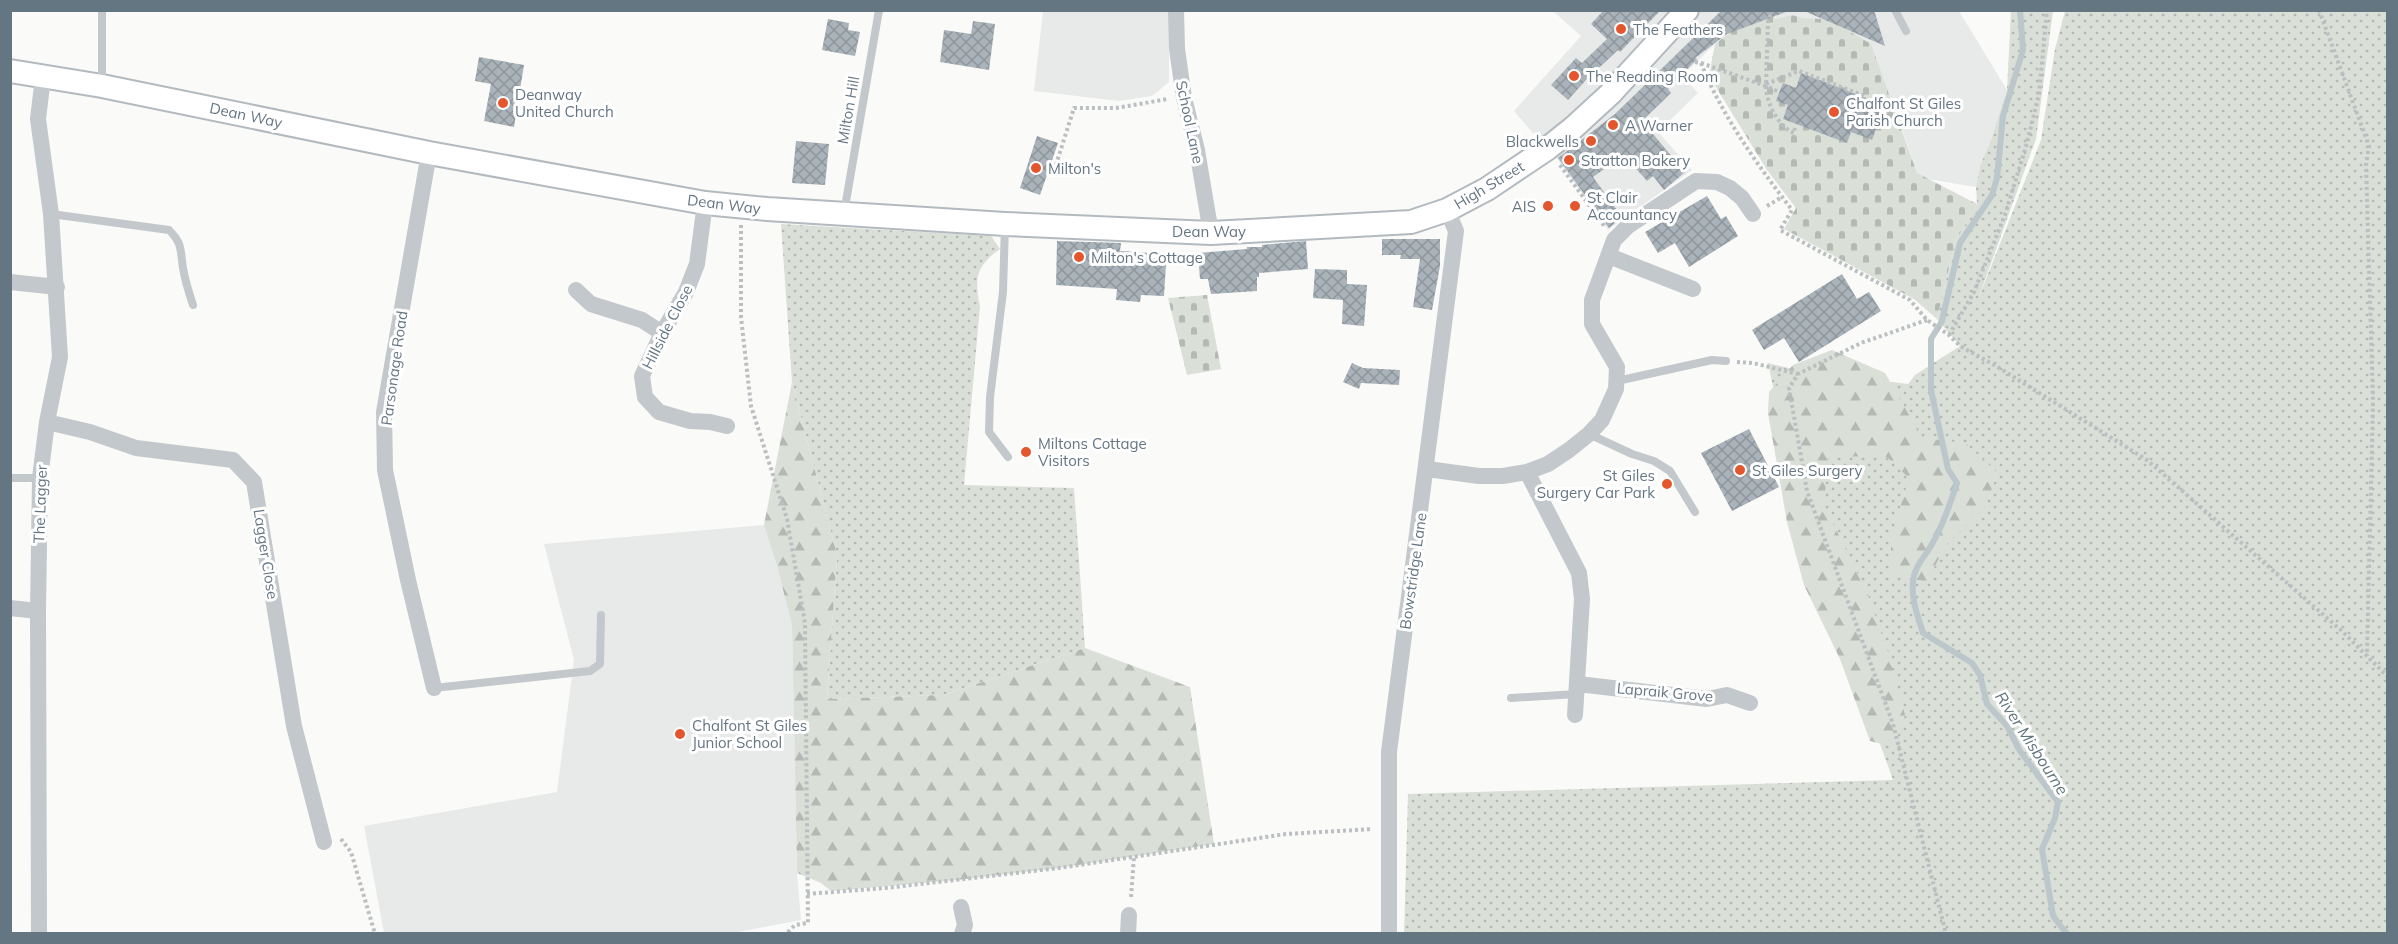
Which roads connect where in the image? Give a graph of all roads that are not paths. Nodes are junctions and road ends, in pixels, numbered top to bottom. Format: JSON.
{"nodes":[{"id":1,"x":102,"y":10,"type":"edge"},
{"id":2,"x":879,"y":10,"type":"edge"},
{"id":3,"x":1176,"y":10,"type":"edge"},
{"id":4,"x":1687,"y":10,"type":"edge"},
{"id":5,"x":1895,"y":10,"type":"edge"},
{"id":6,"x":1906,"y":31,"type":"dead end"},
{"id":7,"x":10,"y":71,"type":"edge"},
{"id":8,"x":43,"y":77,"type":"junction"},
{"id":9,"x":102,"y":86,"type":"junction"},
{"id":10,"x":429,"y":153,"type":"junction"},
{"id":11,"x":705,"y":203,"type":"junction"},
{"id":12,"x":1447,"y":210,"type":"junction"},
{"id":13,"x":51,"y":214,"type":"junction"},
{"id":14,"x":844,"y":214,"type":"junction"},
{"id":15,"x":1753,"y":214,"type":"dead end"},
{"id":16,"x":1005,"y":224,"type":"junction"},
{"id":17,"x":1211,"y":233,"type":"junction"},
{"id":18,"x":1611,"y":248,"type":"junction"},
{"id":19,"x":10,"y":282,"type":"edge"},
{"id":20,"x":57,"y":286,"type":"junction"},
{"id":21,"x":1693,"y":289,"type":"dead end"},
{"id":22,"x":576,"y":290,"type":"dead end"},
{"id":23,"x":193,"y":305,"type":"dead end"},
{"id":24,"x":662,"y":333,"type":"junction"},
{"id":25,"x":1726,"y":361,"type":"road end"},
{"id":26,"x":1617,"y":381,"type":"junction"},
{"id":27,"x":47,"y":422,"type":"junction"},
{"id":28,"x":728,"y":426,"type":"dead end"},
{"id":29,"x":1589,"y":434,"type":"junction"},
{"id":30,"x":1008,"y":457,"type":"dead end"},
{"id":31,"x":1427,"y":469,"type":"junction"},
{"id":32,"x":1527,"y":472,"type":"junction"},
{"id":33,"x":10,"y":477,"type":"edge"},
{"id":34,"x":39,"y":478,"type":"junction"},
{"id":35,"x":1695,"y":512,"type":"dead end"},
{"id":36,"x":10,"y":608,"type":"edge"},
{"id":37,"x":38,"y":611,"type":"junction"},
{"id":38,"x":601,"y":615,"type":"dead end"},
{"id":39,"x":434,"y":688,"type":"joint"},
{"id":40,"x":1577,"y":689,"type":"junction"},
{"id":41,"x":1511,"y":698,"type":"dead end"},
{"id":42,"x":1750,"y":703,"type":"dead end"},
{"id":43,"x":1575,"y":715,"type":"dead end"},
{"id":44,"x":332,"y":840,"type":"road end"},
{"id":45,"x":961,"y":907,"type":"dead end"},
{"id":46,"x":1129,"y":915,"type":"road end"},
{"id":47,"x":39,"y":933,"type":"edge"},
{"id":48,"x":962,"y":933,"type":"edge"},
{"id":49,"x":1128,"y":933,"type":"edge"},
{"id":50,"x":1389,"y":933,"type":"edge"}],
"edges":[{"from":1,"to":9,"type":"lane"},
{"from":2,"to":14,"type":"lane","name":"Milton Hill"},
{"from":3,"to":17,"type":"street","name":"School Lane"},
{"from":4,"to":12,"type":"street","name":"High Street"},
{"from":5,"to":6,"type":"lane"},
{"from":7,"to":8,"type":"street","name":"Dean Way"},
{"from":8,"to":9,"type":"street","name":"Dean Way"},
{"from":8,"to":13,"type":"street","name":"The Lagger"},
{"from":9,"to":10,"type":"street","name":"Dean Way"},
{"from":10,"to":11,"type":"street","name":"Dean Way"},
{"from":10,"to":39,"type":"street","name":"Parsonage Road"},
{"from":11,"to":14,"type":"street","name":"Dean Way"},
{"from":11,"to":24,"type":"street","name":"Hillside Close"},
{"from":12,"to":17,"type":"street","name":"Dean Way"},
{"from":12,"to":31,"type":"street","name":"Bowstridge Lane"},
{"from":13,"to":20,"type":"street","name":"The Lagger"},
{"from":13,"to":23,"type":"lane"},
{"from":14,"to":16,"type":"street","name":"Dean Way"},
{"from":15,"to":18,"type":"street"},
{"from":16,"to":17,"type":"street","name":"Dean Way"},
{"from":16,"to":30,"type":"lane"},
{"from":18,"to":21,"type":"street"},
{"from":18,"to":26,"type":"street"},
{"from":19,"to":20,"type":"street"},
{"from":20,"to":27,"type":"street","name":"The Lagger"},
{"from":22,"to":24,"type":"street"},
{"from":24,"to":28,"type":"street","name":"Hillside Close"},
{"from":25,"to":26,"type":"lane"},
{"from":26,"to":29,"type":"street"},
{"from":27,"to":34,"type":"street","name":"The Lagger"},
{"from":27,"to":44,"type":"street","name":"Lagger Close"},
{"from":29,"to":32,"type":"street"},
{"from":29,"to":35,"type":"lane"},
{"from":31,"to":32,"type":"street"},
{"from":31,"to":50,"type":"street","name":"Bowstridge Lane"},
{"from":32,"to":40,"type":"street"},
{"from":33,"to":34,"type":"lane"},
{"from":34,"to":37,"type":"street","name":"The Lagger"},
{"from":36,"to":37,"type":"street"},
{"from":37,"to":47,"type":"street","name":"The Lagger"},
{"from":38,"to":39,"type":"lane"},
{"from":40,"to":41,"type":"lane"},
{"from":40,"to":42,"type":"street","name":"Lapraik Grove"},
{"from":40,"to":43,"type":"street"},
{"from":45,"to":48,"type":"street"},
{"from":46,"to":49,"type":"street"}]}
